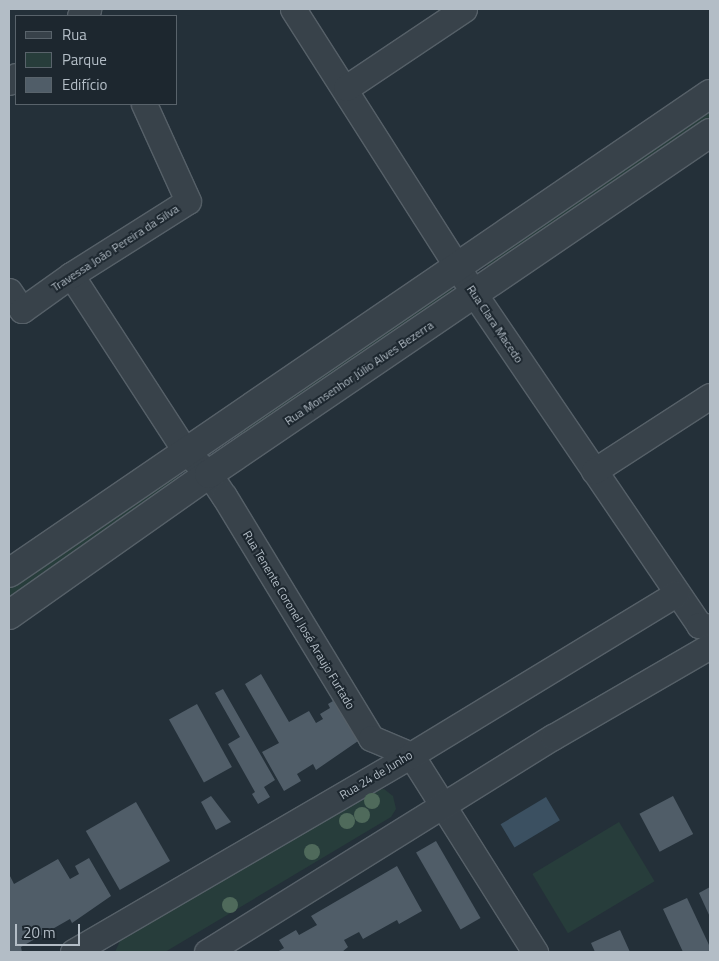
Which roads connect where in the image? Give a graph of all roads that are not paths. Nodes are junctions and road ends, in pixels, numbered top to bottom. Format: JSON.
{"nodes":[{"id":1,"x":293,"y":9,"type":"edge"},
{"id":2,"x":464,"y":9,"type":"edge"},
{"id":3,"x":346,"y":88,"type":"junction"},
{"id":4,"x":710,"y":94,"type":"edge"},
{"id":5,"x":144,"y":105,"type":"edge"},
{"id":6,"x":710,"y":133,"type":"edge"},
{"id":7,"x":456,"y":268,"type":"junction"},
{"id":8,"x":71,"y":275,"type":"junction"},
{"id":9,"x":9,"y":291,"type":"edge"},
{"id":10,"x":475,"y":295,"type":"junction"},
{"id":11,"x":710,"y":396,"type":"edge"},
{"id":12,"x":186,"y":452,"type":"junction"},
{"id":13,"x":594,"y":471,"type":"junction"},
{"id":14,"x":209,"y":474,"type":"junction"},
{"id":15,"x":9,"y":573,"type":"edge"},
{"id":16,"x":677,"y":593,"type":"junction"},
{"id":17,"x":9,"y":615,"type":"edge"},
{"id":18,"x":710,"y":627,"type":"edge"},
{"id":19,"x":710,"y":646,"type":"edge"},
{"id":20,"x":411,"y":755,"type":"junction"},
{"id":21,"x":443,"y":807,"type":"junction"},
{"id":22,"x":89,"y":948,"type":"edge"},
{"id":23,"x":207,"y":952,"type":"edge"},
{"id":24,"x":535,"y":952,"type":"edge"}],
"edges":[{"from":1,"to":3,"type":"street","name":"Rua Clara Macedo"},
{"from":2,"to":3,"type":"street"},
{"from":3,"to":7,"type":"street","name":"Rua Clara Macedo"},
{"from":4,"to":7,"type":"street"},
{"from":5,"to":8,"type":"street","name":"Travessa João Pereira da Silva"},
{"from":6,"to":10,"type":"street","name":"Rua Monsenhor Júlio Alves Bezerra"},
{"from":7,"to":10,"type":"street","name":"Rua Clara Macedo"},
{"from":7,"to":12,"type":"street"},
{"from":8,"to":9,"type":"street","name":"Travessa João Pereira da Silva"},
{"from":8,"to":12,"type":"street","name":"Rua Tenente Coronel José Araujo Furtado"},
{"from":10,"to":13,"type":"street","name":"Rua Clara Macedo"},
{"from":10,"to":14,"type":"street","name":"Rua Monsenhor Júlio Alves Bezerra"},
{"from":11,"to":13,"type":"street"},
{"from":12,"to":14,"type":"street","name":"Rua Tenente Coronel José Araujo Furtado"},
{"from":12,"to":15,"type":"street"},
{"from":13,"to":16,"type":"street","name":"Rua Clara Macedo"},
{"from":14,"to":17,"type":"street","name":"Rua Monsenhor Júlio Alves Bezerra"},
{"from":14,"to":20,"type":"street","name":"Rua Tenente Coronel José Araujo Furtado"},
{"from":16,"to":18,"type":"street","name":"Rua Clara Macedo"},
{"from":16,"to":20,"type":"street","name":"Rua 24 de Junho"},
{"from":19,"to":21,"type":"street"},
{"from":20,"to":21,"type":"street"},
{"from":20,"to":22,"type":"street","name":"Rua 24 de Junho"},
{"from":21,"to":23,"type":"street"},
{"from":21,"to":24,"type":"street"}]}
